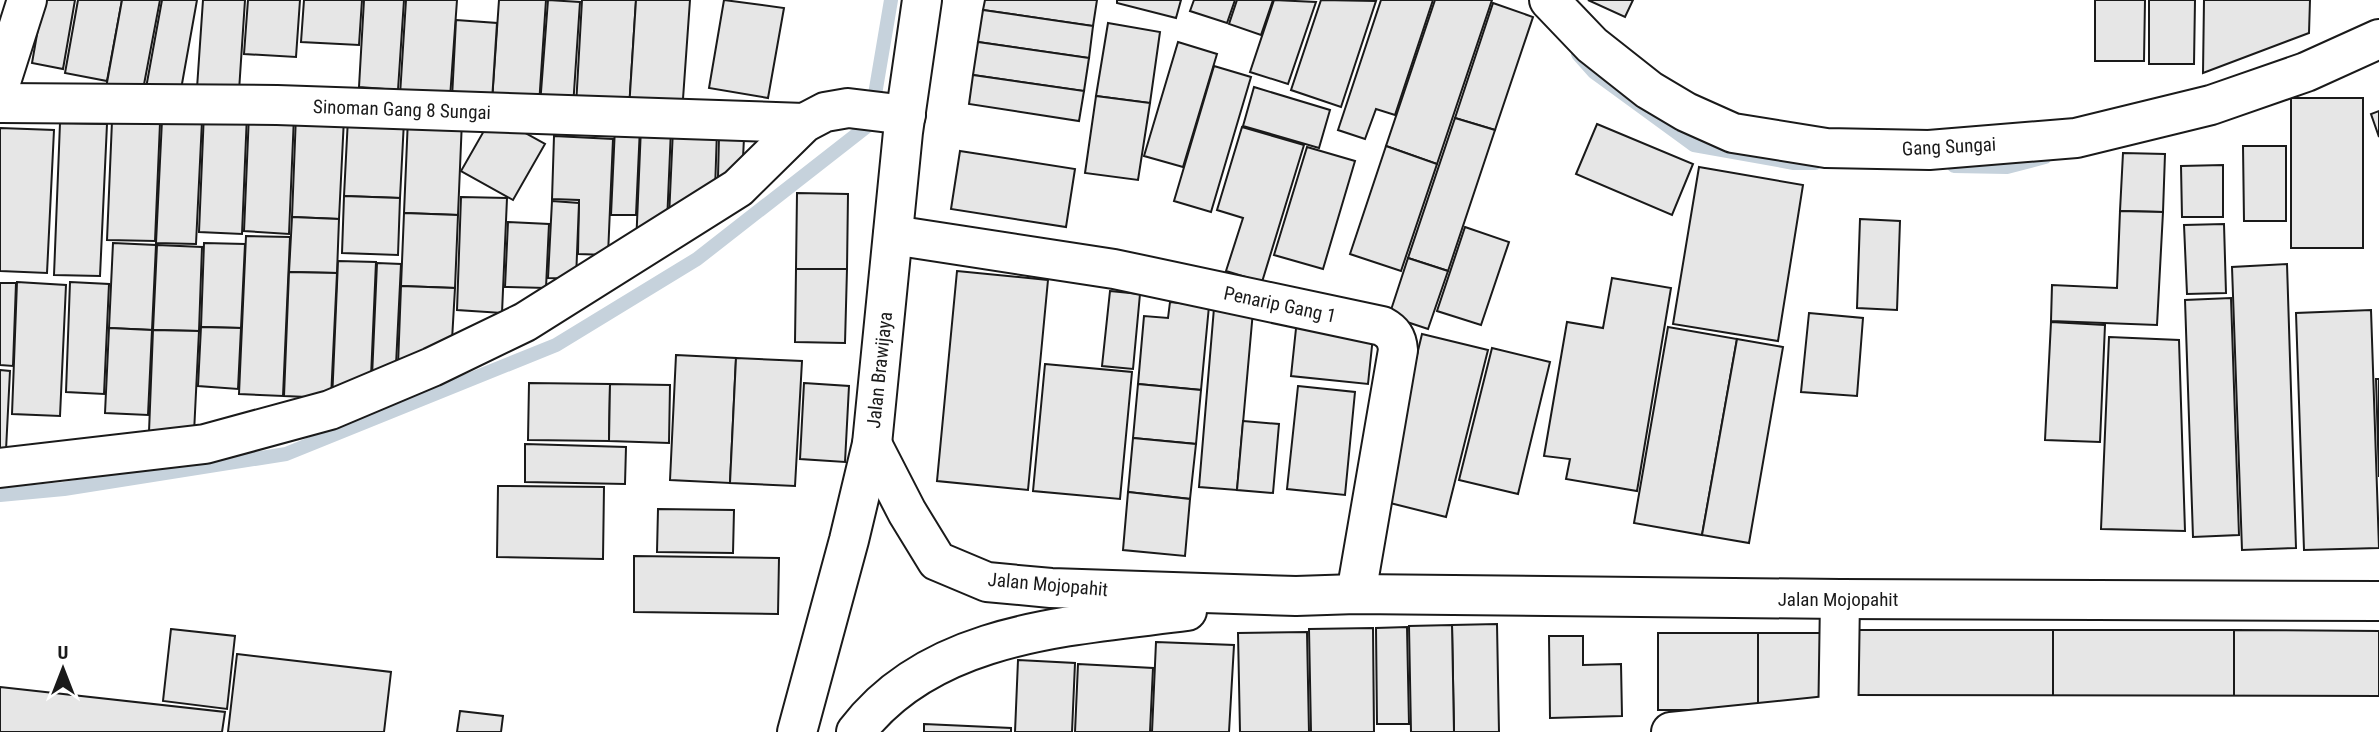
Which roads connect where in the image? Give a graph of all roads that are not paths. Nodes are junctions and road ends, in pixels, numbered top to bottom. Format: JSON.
{"nodes":[{"id":1,"x":27,"y":0,"type":"edge"},
{"id":2,"x":922,"y":0,"type":"edge"},
{"id":3,"x":1549,"y":0,"type":"edge"},
{"id":4,"x":2379,"y":39,"type":"edge"},
{"id":5,"x":0,"y":85,"type":"edge"},
{"id":6,"x":0,"y":103,"type":"edge"},
{"id":7,"x":876,"y":111,"type":"junction"},
{"id":8,"x":804,"y":123,"type":"junction"},
{"id":9,"x":893,"y":235,"type":"junction"},
{"id":10,"x":872,"y":444,"type":"junction"},
{"id":11,"x":0,"y":468,"type":"edge"},
{"id":12,"x":1356,"y":594,"type":"junction"},
{"id":13,"x":1296,"y":596,"type":"junction"},
{"id":14,"x":1840,"y":599,"type":"junction"},
{"id":15,"x":2379,"y":601,"type":"edge"},
{"id":16,"x":2379,"y":716,"type":"edge"},
{"id":17,"x":1838,"y":723,"type":"edge"},
{"id":18,"x":797,"y":732,"type":"edge"},
{"id":19,"x":856,"y":732,"type":"edge"},
{"id":20,"x":1671,"y":732,"type":"edge"}],
"edges":[{"from":1,"to":5,"type":"street"},
{"from":2,"to":7,"type":"street","name":"Jalan Brawijaya"},
{"from":3,"to":4,"type":"street","name":"Gang Sungai"},
{"from":6,"to":8,"type":"street","name":"Sinoman Gang 8 Sungai"},
{"from":7,"to":8,"type":"street"},
{"from":7,"to":9,"type":"street","name":"Jalan Brawijaya"},
{"from":8,"to":11,"type":"street"},
{"from":9,"to":10,"type":"street","name":"Jalan Brawijaya"},
{"from":9,"to":12,"type":"street","name":"Penarip Gang 1"},
{"from":10,"to":13,"type":"street","name":"Jalan Mojopahit"},
{"from":10,"to":18,"type":"street","name":"Jalan Brawijaya"},
{"from":12,"to":13,"type":"street","name":"Jalan Mojopahit"},
{"from":12,"to":14,"type":"street","name":"Jalan Mojopahit"},
{"from":13,"to":19,"type":"street","name":"Jalan Mojopahit"},
{"from":14,"to":15,"type":"street","name":"Jalan Mojopahit"},
{"from":14,"to":17,"type":"street"},
{"from":16,"to":17,"type":"street"},
{"from":17,"to":20,"type":"street"}]}
